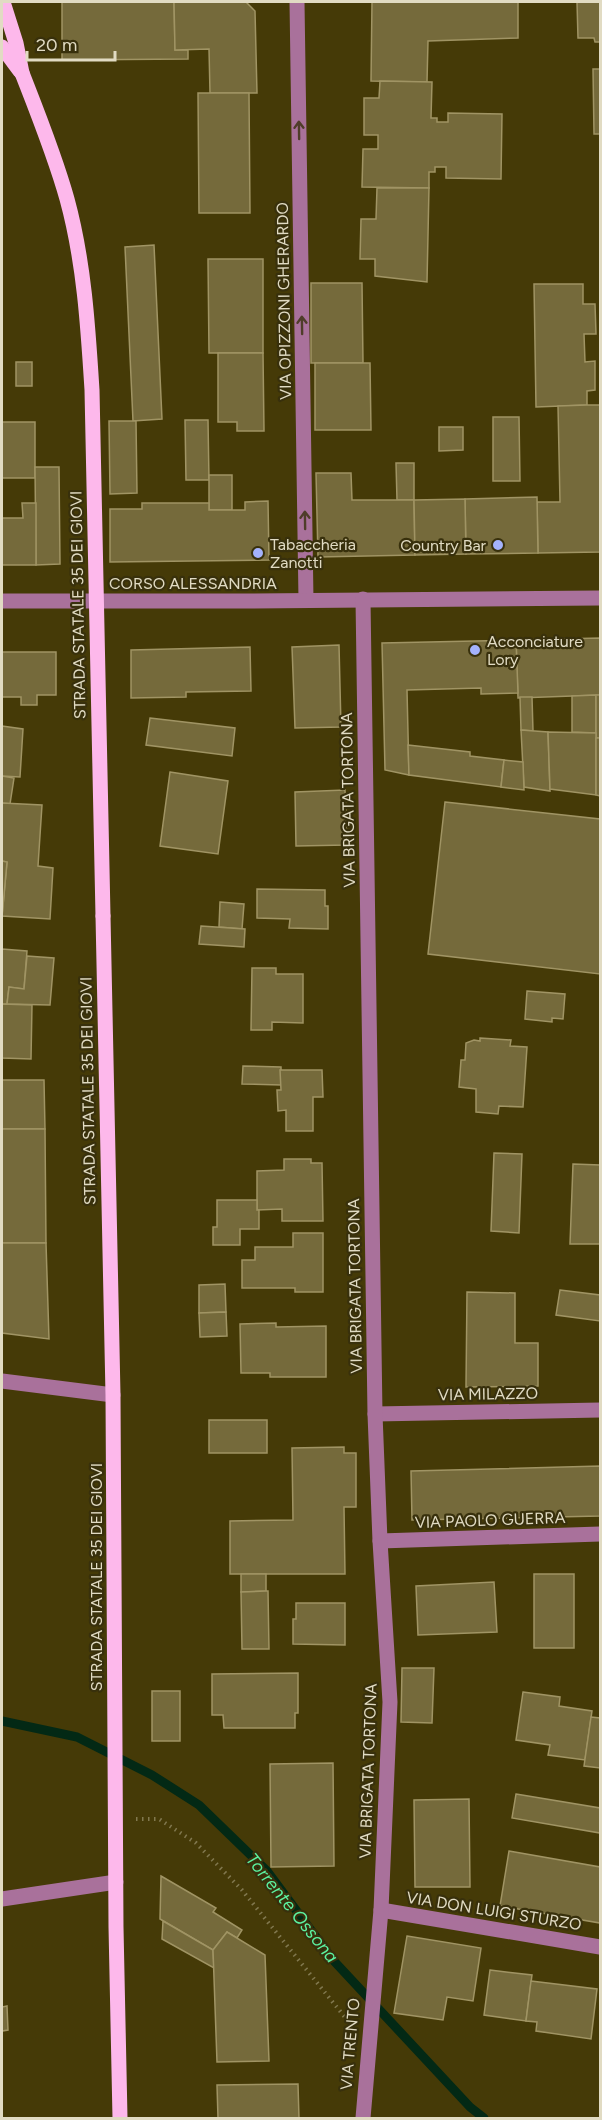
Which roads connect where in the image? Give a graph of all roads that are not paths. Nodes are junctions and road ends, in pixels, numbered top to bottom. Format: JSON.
{"nodes":[{"id":1,"x":3,"y":2,"type":"edge"},
{"id":2,"x":297,"y":2,"type":"edge"},
{"id":3,"x":2,"y":47,"type":"edge"},
{"id":4,"x":22,"y":73,"type":"junction"},
{"id":5,"x":600,"y":598,"type":"edge"},
{"id":6,"x":363,"y":599,"type":"junction"},
{"id":7,"x":306,"y":600,"type":"junction"},
{"id":8,"x":2,"y":601,"type":"edge"},
{"id":9,"x":2,"y":1381,"type":"edge"},
{"id":10,"x":113,"y":1395,"type":"junction"},
{"id":11,"x":600,"y":1410,"type":"edge"},
{"id":12,"x":375,"y":1414,"type":"junction"},
{"id":13,"x":600,"y":1534,"type":"edge"},
{"id":14,"x":380,"y":1541,"type":"junction"},
{"id":15,"x":116,"y":1882,"type":"junction"},
{"id":16,"x":2,"y":1899,"type":"edge"},
{"id":17,"x":381,"y":1910,"type":"junction"},
{"id":18,"x":600,"y":1947,"type":"edge"},
{"id":19,"x":374,"y":1972,"type":"joint"},
{"id":20,"x":120,"y":2118,"type":"edge"},
{"id":21,"x":363,"y":2118,"type":"edge"}],
"edges":[{"from":1,"to":4,"type":"main road","name":"STRADA STATALE 35 DEI GIOVI"},
{"from":7,"to":2,"type":"street","name":"VIA OPIZZONI GHERARDO","one_way":true},
{"from":3,"to":4,"type":"main road","name":"STRADA STATALE 35 DEI GIOVI"},
{"from":4,"to":10,"type":"main road","name":"STRADA STATALE 35 DEI GIOVI","bridge":true},
{"from":5,"to":6,"type":"street","name":"CORSO ALESSANDRIA"},
{"from":6,"to":7,"type":"street","name":"CORSO ALESSANDRIA"},
{"from":6,"to":12,"type":"street","name":"VIA BRIGATA TORTONA"},
{"from":7,"to":8,"type":"street","name":"CORSO ALESSANDRIA"},
{"from":9,"to":10,"type":"street"},
{"from":10,"to":15,"type":"main road","name":"STRADA STATALE 35 DEI GIOVI"},
{"from":11,"to":12,"type":"street","name":"VIA MILAZZO"},
{"from":12,"to":14,"type":"street","name":"VIA BRIGATA TORTONA"},
{"from":13,"to":14,"type":"street","name":"VIA PAOLO GUERRA"},
{"from":14,"to":17,"type":"street","name":"VIA BRIGATA TORTONA"},
{"from":15,"to":16,"type":"street"},
{"from":15,"to":20,"type":"main road","name":"STRADA STATALE 35 DEI GIOVI"},
{"from":17,"to":18,"type":"street","name":"VIA DON LUIGI STURZO"},
{"from":17,"to":19,"type":"street","name":"VIA BRIGATA TORTONA"},
{"from":19,"to":21,"type":"street","name":"VIA TRENTO"}]}
